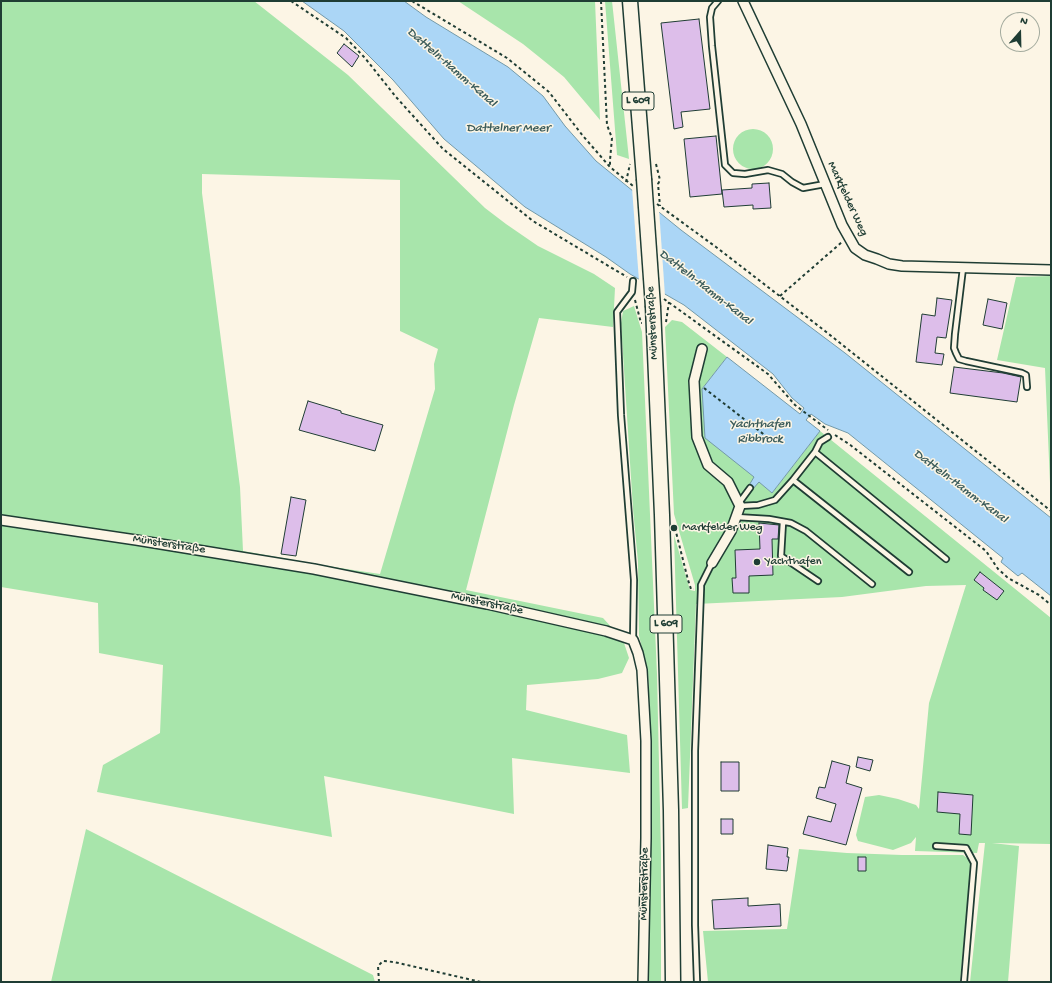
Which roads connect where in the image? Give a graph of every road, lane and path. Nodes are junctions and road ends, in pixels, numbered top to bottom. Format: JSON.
{"nodes":[{"id":1,"x":291,"y":1,"type":"edge"},
{"id":2,"x":412,"y":1,"type":"edge"},
{"id":3,"x":601,"y":1,"type":"edge"},
{"id":4,"x":630,"y":1,"type":"edge"},
{"id":5,"x":718,"y":1,"type":"edge"},
{"id":6,"x":743,"y":1,"type":"edge"},
{"id":7,"x":631,"y":163,"type":"dead end"},
{"id":8,"x":655,"y":164,"type":"dead end"},
{"id":9,"x":610,"y":167,"type":"junction"},
{"id":10,"x":825,"y":184,"type":"junction"},
{"id":11,"x":849,"y":236,"type":"junction"},
{"id":12,"x":963,"y":268,"type":"junction"},
{"id":13,"x":1051,"y":270,"type":"edge"},
{"id":14,"x":633,"y":281,"type":"joint"},
{"id":15,"x":780,"y":296,"type":"junction"},
{"id":16,"x":669,"y":302,"type":"dead end"},
{"id":17,"x":674,"y":305,"type":"dead end"},
{"id":18,"x":637,"y":306,"type":"dead end"},
{"id":19,"x":641,"y":323,"type":"dead end"},
{"id":20,"x":666,"y":324,"type":"dead end"},
{"id":21,"x":702,"y":349,"type":"dead end"},
{"id":22,"x":1026,"y":387,"type":"dead end"},
{"id":23,"x":703,"y":388,"type":"dead end"},
{"id":24,"x":828,"y":437,"type":"dead end"},
{"id":25,"x":771,"y":440,"type":"dead end"},
{"id":26,"x":815,"y":452,"type":"junction"},
{"id":27,"x":793,"y":480,"type":"junction"},
{"id":28,"x":750,"y":488,"type":"dead end"},
{"id":29,"x":739,"y":505,"type":"junction"},
{"id":30,"x":1051,"y":511,"type":"edge"},
{"id":31,"x":736,"y":517,"type":"junction"},
{"id":32,"x":1,"y":520,"type":"edge"},
{"id":33,"x":783,"y":522,"type":"junction"},
{"id":34,"x":663,"y":524,"type":"junction"},
{"id":35,"x":946,"y":560,"type":"dead end"},
{"id":36,"x":712,"y":563,"type":"joint"},
{"id":37,"x":908,"y":572,"type":"dead end"},
{"id":38,"x":818,"y":580,"type":"dead end"},
{"id":39,"x":872,"y":584,"type":"dead end"},
{"id":40,"x":701,"y":589,"type":"junction"},
{"id":41,"x":1051,"y":605,"type":"edge"},
{"id":42,"x":633,"y":640,"type":"junction"},
{"id":43,"x":936,"y":846,"type":"dead end"},
{"id":44,"x":379,"y":982,"type":"edge"},
{"id":45,"x":480,"y":982,"type":"edge"},
{"id":46,"x":642,"y":982,"type":"edge"},
{"id":47,"x":673,"y":982,"type":"edge"},
{"id":48,"x":697,"y":982,"type":"edge"},
{"id":49,"x":964,"y":982,"type":"edge"}],
"edges":[{"from":1,"to":14,"type":"path"},
{"from":2,"to":9,"type":"path"},
{"from":3,"to":9,"type":"path"},
{"from":4,"to":34,"type":"main road","name":"Münsterstraße","number":"L 609","bridge":true},
{"from":5,"to":10,"type":"lane"},
{"from":6,"to":10,"type":"street","name":"Markfelder Weg"},
{"from":7,"to":9,"type":"path"},
{"from":8,"to":15,"type":"path"},
{"from":10,"to":11,"type":"street","name":"Markfelder Weg"},
{"from":11,"to":12,"type":"street","name":"Markfelder Weg"},
{"from":11,"to":15,"type":"path"},
{"from":12,"to":13,"type":"street","name":"Markfelder Weg"},
{"from":12,"to":22,"type":"lane"},
{"from":14,"to":42,"type":"lane"},
{"from":15,"to":30,"type":"path"},
{"from":16,"to":20,"type":"path"},
{"from":17,"to":41,"type":"path"},
{"from":18,"to":19,"type":"path"},
{"from":21,"to":29,"type":"street"},
{"from":23,"to":25,"type":"path"},
{"from":24,"to":26,"type":"lane"},
{"from":26,"to":27,"type":"lane"},
{"from":26,"to":35,"type":"lane"},
{"from":27,"to":29,"type":"lane"},
{"from":27,"to":37,"type":"lane"},
{"from":28,"to":29,"type":"lane"},
{"from":29,"to":31,"type":"street"},
{"from":31,"to":33,"type":"lane"},
{"from":31,"to":36,"type":"street"},
{"from":32,"to":42,"type":"street","name":"Münsterstraße"},
{"from":33,"to":38,"type":"lane"},
{"from":33,"to":39,"type":"lane"},
{"from":34,"to":40,"type":"path"},
{"from":34,"to":47,"type":"main road","name":"Münsterstraße","number":"L 609"},
{"from":36,"to":40,"type":"lane"},
{"from":40,"to":48,"type":"lane"},
{"from":42,"to":46,"type":"street","name":"Münsterstraße"},
{"from":43,"to":49,"type":"lane"},
{"from":44,"to":45,"type":"path"}]}
